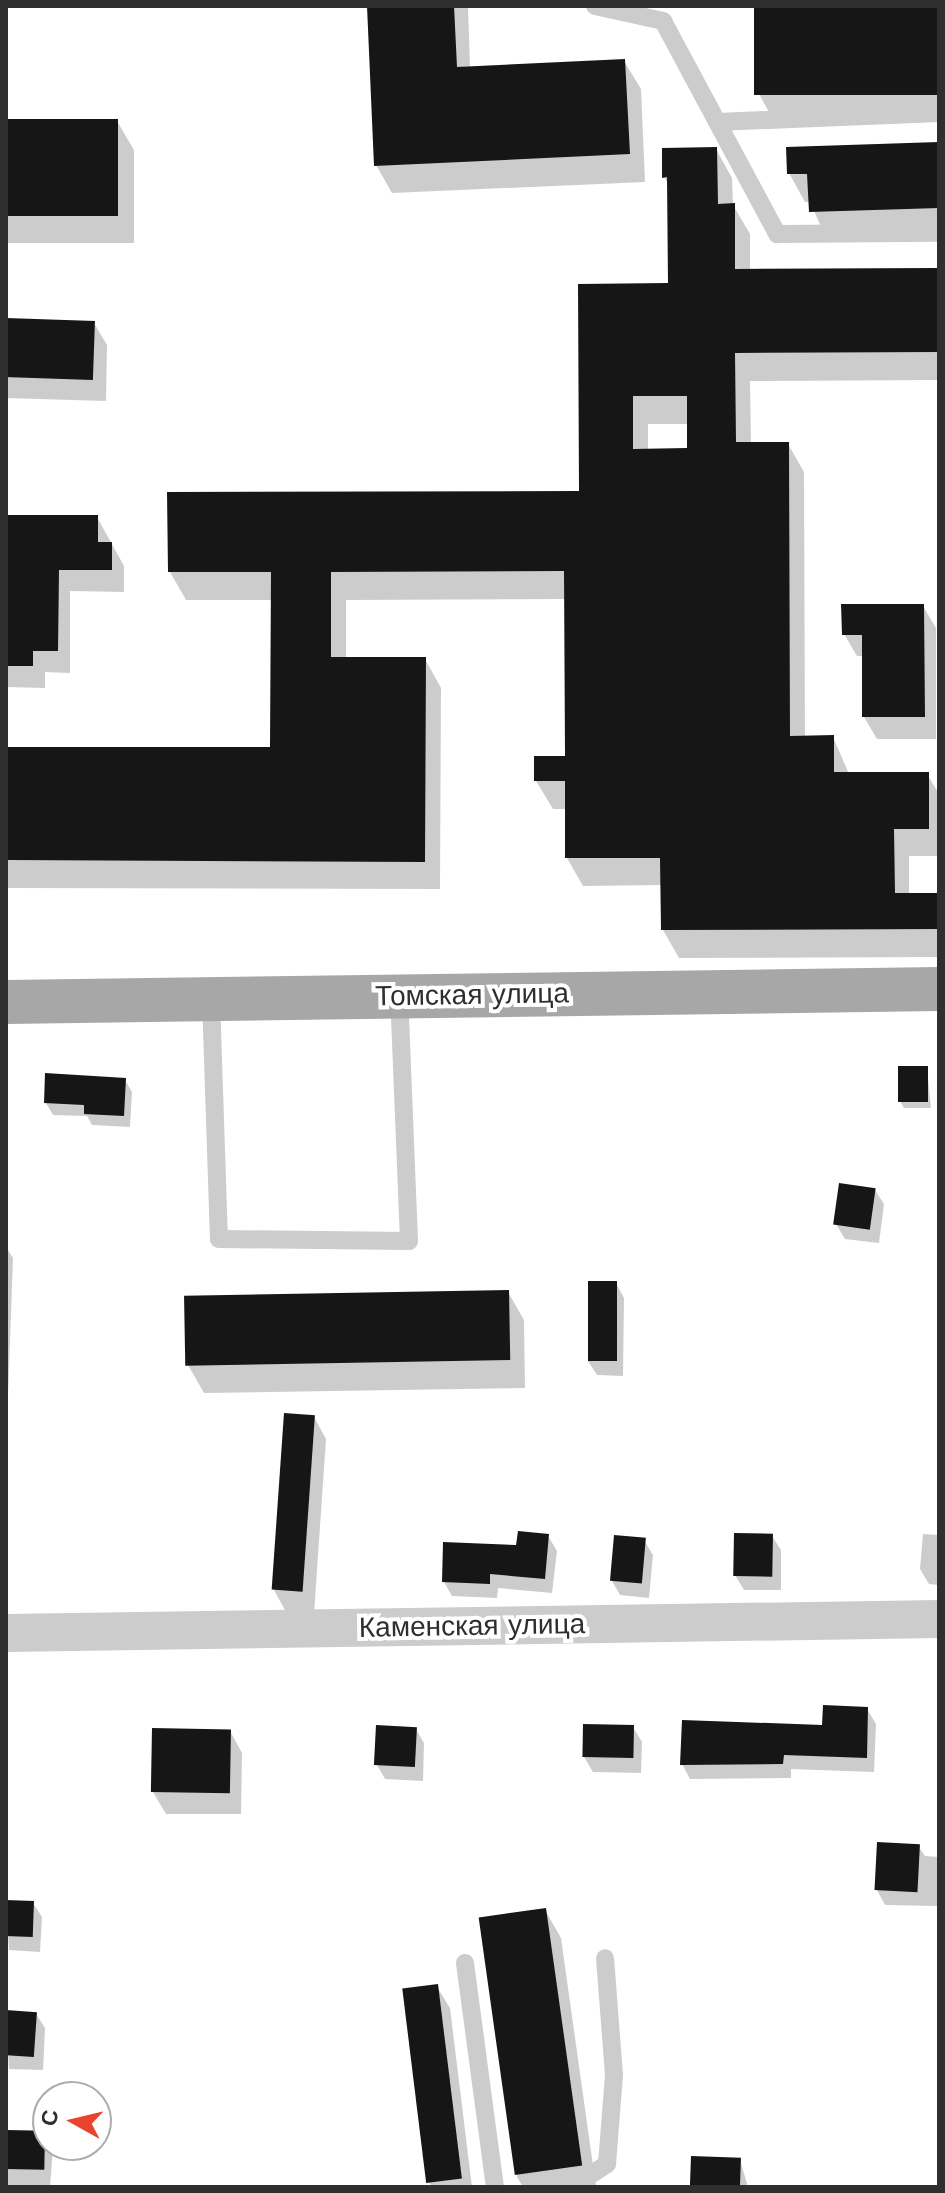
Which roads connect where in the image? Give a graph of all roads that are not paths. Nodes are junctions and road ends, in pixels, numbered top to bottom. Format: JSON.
{"nodes":[{"id":1,"x":595,"y":6,"type":"edge"},
{"id":2,"x":666,"y":14,"type":"edge"},
{"id":3,"x":939,"y":113,"type":"edge"},
{"id":4,"x":717,"y":122,"type":"junction"},
{"id":5,"x":939,"y":233,"type":"edge"},
{"id":6,"x":939,"y":989,"type":"edge"},
{"id":7,"x":399,"y":996,"type":"junction"},
{"id":8,"x":211,"y":999,"type":"junction"},
{"id":9,"x":6,"y":1002,"type":"edge"},
{"id":10,"x":939,"y":1619,"type":"edge"},
{"id":11,"x":6,"y":1633,"type":"edge"},
{"id":12,"x":605,"y":1958,"type":"dead end"},
{"id":13,"x":465,"y":1963,"type":"dead end"},
{"id":14,"x":495,"y":2187,"type":"edge"},
{"id":15,"x":572,"y":2187,"type":"edge"}],
"edges":[{"from":1,"to":2,"type":"lane"},
{"from":2,"to":4,"type":"lane"},
{"from":3,"to":4,"type":"lane"},
{"from":4,"to":5,"type":"lane"},
{"from":6,"to":7,"type":"main road","name":"Томская улица"},
{"from":7,"to":8,"type":"main road","name":"Томская улица"},
{"from":7,"to":8,"type":"lane"},
{"from":8,"to":9,"type":"main road","name":"Томская улица"},
{"from":10,"to":11,"type":"street","name":"Каменская улица"},
{"from":12,"to":15,"type":"lane"},
{"from":13,"to":14,"type":"lane"}]}
